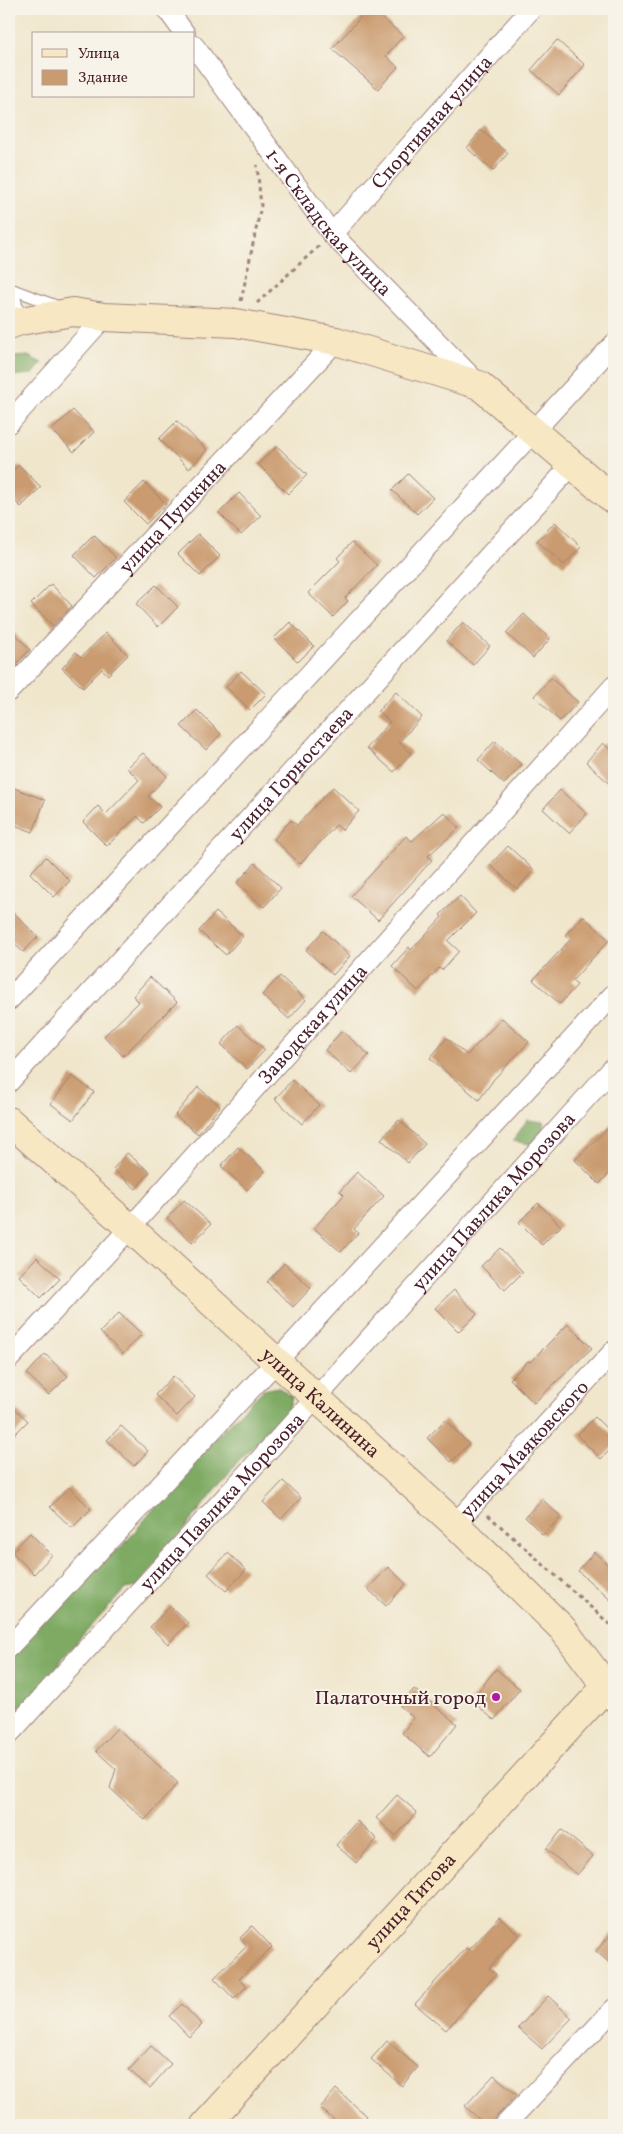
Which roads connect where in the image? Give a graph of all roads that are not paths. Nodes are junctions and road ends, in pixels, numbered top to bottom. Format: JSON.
{"nodes":[{"id":1,"x":167,"y":9,"type":"edge"},
{"id":2,"x":531,"y":9,"type":"edge"},
{"id":3,"x":184,"y":32,"type":"edge"},
{"id":4,"x":195,"y":47,"type":"edge"},
{"id":5,"x":332,"y":234,"type":"junction"},
{"id":6,"x":11,"y":290,"type":"edge"},
{"id":7,"x":73,"y":312,"type":"junction"},
{"id":8,"x":104,"y":317,"type":"junction"},
{"id":9,"x":14,"y":323,"type":"edge"},
{"id":10,"x":336,"y":341,"type":"junction"},
{"id":11,"x":614,"y":344,"type":"edge"},
{"id":12,"x":479,"y":385,"type":"junction"},
{"id":13,"x":9,"y":423,"type":"edge"},
{"id":14,"x":534,"y":432,"type":"junction"},
{"id":15,"x":572,"y":465,"type":"junction"},
{"id":16,"x":614,"y":500,"type":"edge"},
{"id":17,"x":614,"y":686,"type":"edge"},
{"id":18,"x":9,"y":692,"type":"edge"},
{"id":19,"x":614,"y":994,"type":"edge"},
{"id":20,"x":9,"y":1000,"type":"edge"},
{"id":21,"x":614,"y":1067,"type":"edge"},
{"id":22,"x":9,"y":1082,"type":"edge"},
{"id":23,"x":9,"y":1121,"type":"edge"},
{"id":24,"x":130,"y":1228,"type":"junction"},
{"id":25,"x":614,"y":1351,"type":"edge"},
{"id":26,"x":9,"y":1359,"type":"edge"},
{"id":27,"x":276,"y":1362,"type":"junction"},
{"id":28,"x":316,"y":1398,"type":"junction"},
{"id":29,"x":456,"y":1524,"type":"junction"},
{"id":30,"x":9,"y":1647,"type":"edge"},
{"id":31,"x":612,"y":1689,"type":"edge"},
{"id":32,"x":9,"y":1734,"type":"edge"},
{"id":33,"x":614,"y":2009,"type":"edge"},
{"id":34,"x":205,"y":2125,"type":"edge"},
{"id":35,"x":505,"y":2125,"type":"edge"}],
"edges":[{"from":1,"to":3,"type":"street"},
{"from":2,"to":5,"type":"street","name":"Спортивная улица"},
{"from":4,"to":5,"type":"street","name":"1-я Складская улица"},
{"from":5,"to":12,"type":"street","name":"1-я Складская улица"},
{"from":6,"to":7,"type":"lane"},
{"from":6,"to":9,"type":"lane"},
{"from":7,"to":8,"type":"main road"},
{"from":7,"to":9,"type":"main road"},
{"from":8,"to":10,"type":"main road"},
{"from":8,"to":13,"type":"street"},
{"from":10,"to":12,"type":"main road"},
{"from":10,"to":18,"type":"street","name":"улица Пушкина"},
{"from":11,"to":14,"type":"street"},
{"from":12,"to":14,"type":"main road"},
{"from":14,"to":15,"type":"main road"},
{"from":14,"to":20,"type":"street"},
{"from":15,"to":16,"type":"main road"},
{"from":15,"to":22,"type":"street","name":"улица Горностаева"},
{"from":17,"to":24,"type":"street","name":"Заводская улица"},
{"from":19,"to":27,"type":"street"},
{"from":21,"to":28,"type":"street","name":"улица Павлика Морозова"},
{"from":23,"to":24,"type":"main road","name":"улица Калинина"},
{"from":24,"to":26,"type":"street","name":"Заводская улица"},
{"from":24,"to":27,"type":"main road","name":"улица Калинина"},
{"from":25,"to":29,"type":"street","name":"улица Маяковского"},
{"from":27,"to":28,"type":"main road","name":"улица Калинина"},
{"from":27,"to":30,"type":"street"},
{"from":28,"to":29,"type":"main road","name":"улица Калинина"},
{"from":28,"to":32,"type":"street","name":"улица Павлика Морозова"},
{"from":29,"to":31,"type":"main road","name":"улица Калинина"},
{"from":31,"to":34,"type":"main road","name":"улица Титова"},
{"from":33,"to":35,"type":"street"}]}
